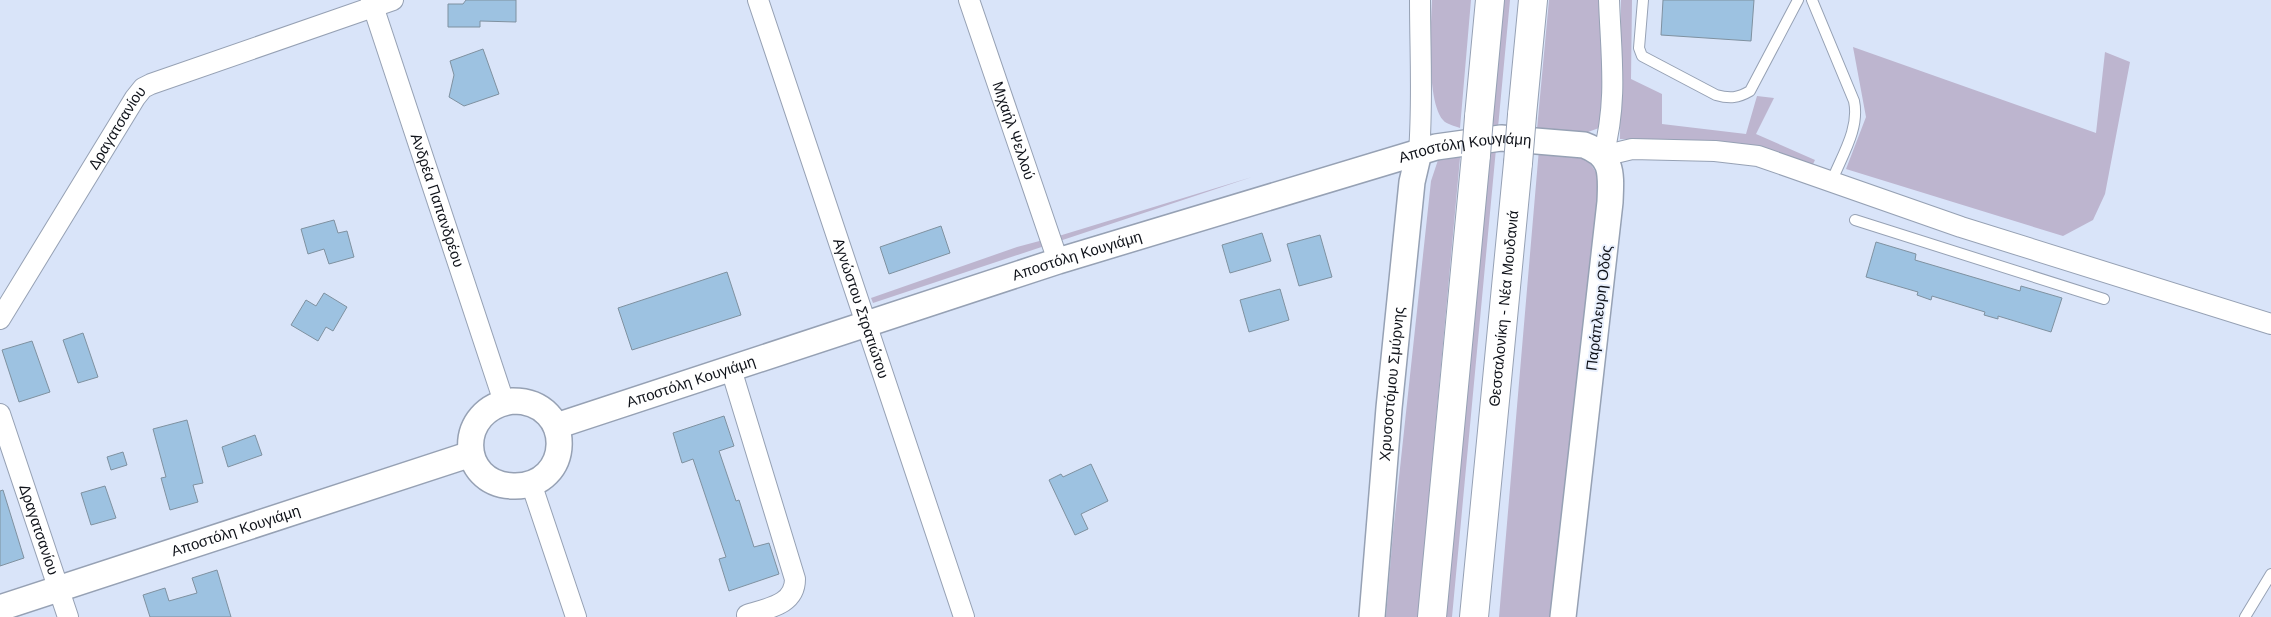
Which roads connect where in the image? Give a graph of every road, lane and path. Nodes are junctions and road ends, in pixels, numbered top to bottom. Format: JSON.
{"nodes":[{"id":1,"x":393,"y":0,"type":"edge"},
{"id":2,"x":758,"y":0,"type":"edge"},
{"id":3,"x":969,"y":0,"type":"edge"},
{"id":4,"x":1420,"y":0,"type":"edge"},
{"id":5,"x":1490,"y":0,"type":"edge"},
{"id":6,"x":1533,"y":0,"type":"edge"},
{"id":7,"x":1609,"y":0,"type":"edge"},
{"id":8,"x":1642,"y":0,"type":"edge"},
{"id":9,"x":1798,"y":0,"type":"edge"},
{"id":10,"x":1812,"y":0,"type":"edge"},
{"id":11,"x":372,"y":4,"type":"edge"},
{"id":12,"x":1418,"y":152,"type":"junction"},
{"id":13,"x":1603,"y":156,"type":"junction"},
{"id":14,"x":1377,"y":164,"type":"junction"},
{"id":15,"x":1412,"y":182,"type":"junction"},
{"id":16,"x":1831,"y":183,"type":"junction"},
{"id":17,"x":1855,"y":220,"type":"dead end"},
{"id":18,"x":1957,"y":238,"type":"junction"},
{"id":19,"x":1058,"y":261,"type":"junction"},
{"id":20,"x":2104,"y":298,"type":"dead end"},
{"id":21,"x":0,"y":319,"type":"edge"},
{"id":22,"x":2271,"y":324,"type":"edge"},
{"id":23,"x":866,"y":325,"type":"junction"},
{"id":24,"x":731,"y":369,"type":"junction"},
{"id":25,"x":504,"y":402,"type":"junction"},
{"id":26,"x":0,"y":414,"type":"edge"},
{"id":27,"x":556,"y":426,"type":"junction"},
{"id":28,"x":4,"y":438,"type":"edge"},
{"id":29,"x":471,"y":454,"type":"junction"},
{"id":30,"x":531,"y":483,"type":"junction"},
{"id":31,"x":2271,"y":574,"type":"edge"},
{"id":32,"x":58,"y":589,"type":"junction"},
{"id":33,"x":0,"y":608,"type":"edge"},
{"id":34,"x":747,"y":615,"type":"dead end"},
{"id":35,"x":68,"y":617,"type":"edge"},
{"id":36,"x":576,"y":617,"type":"edge"},
{"id":37,"x":964,"y":617,"type":"edge"},
{"id":38,"x":1372,"y":617,"type":"edge"},
{"id":39,"x":1432,"y":617,"type":"edge"},
{"id":40,"x":1474,"y":617,"type":"edge"},
{"id":41,"x":1563,"y":617,"type":"edge"},
{"id":42,"x":2245,"y":617,"type":"edge"}],
"edges":[{"from":1,"to":11,"type":"street","name":"Δραγατσανίου"},
{"from":2,"to":23,"type":"street","name":"Αγνώστου Στρατιώτου"},
{"from":3,"to":19,"type":"street","name":"Μιχαήλ Ψελλού"},
{"from":4,"to":12,"type":"street"},
{"from":5,"to":39,"type":"highway","bridge":true},
{"from":6,"to":40,"type":"highway","name":"Θεσσαλονίκη - Νέα Μουδανιά","bridge":true},
{"from":7,"to":13,"type":"street"},
{"from":8,"to":9,"type":"lane"},
{"from":10,"to":16,"type":"lane"},
{"from":11,"to":21,"type":"street","name":"Δραγατσανίου"},
{"from":11,"to":25,"type":"street","name":"Ανδρέα Παπανδρέου"},
{"from":12,"to":13,"type":"street","name":"Αποστόλη Κουγιάμη"},
{"from":12,"to":14,"type":"street","name":"Αποστόλη Κουγιάμη"},
{"from":12,"to":15,"type":"street","name":"Χρυσοστόμου Σμύρνης"},
{"from":13,"to":16,"type":"street"},
{"from":13,"to":41,"type":"street","name":"Παράπλευρη Οδός"},
{"from":14,"to":15,"type":"street"},
{"from":14,"to":19,"type":"street","name":"Αποστόλη Κουγιάμη"},
{"from":15,"to":38,"type":"street","name":"Χρυσοστόμου Σμύρνης"},
{"from":16,"to":18,"type":"street"},
{"from":17,"to":18,"type":"lane"},
{"from":18,"to":20,"type":"lane"},
{"from":18,"to":22,"type":"street"},
{"from":19,"to":23,"type":"street","name":"Αποστόλη Κουγιάμη"},
{"from":23,"to":24,"type":"street","name":"Αποστόλη Κουγιάμη"},
{"from":23,"to":37,"type":"street","name":"Αγνώστου Στρατιώτου"},
{"from":24,"to":27,"type":"street","name":"Αποστόλη Κουγιάμη"},
{"from":24,"to":34,"type":"street"},
{"from":25,"to":27,"type":"street"},
{"from":25,"to":29,"type":"street"},
{"from":26,"to":28,"type":"street","name":"Δραγατσανίου"},
{"from":27,"to":30,"type":"street"},
{"from":28,"to":32,"type":"street","name":"Δραγατσανίου"},
{"from":29,"to":30,"type":"street"},
{"from":29,"to":32,"type":"street","name":"Αποστόλη Κουγιάμη"},
{"from":30,"to":36,"type":"street"},
{"from":31,"to":42,"type":"lane"},
{"from":32,"to":33,"type":"street","name":"Αποστόλη Κουγιάμη"},
{"from":32,"to":35,"type":"street","name":"Δραγατσανίου"}]}
